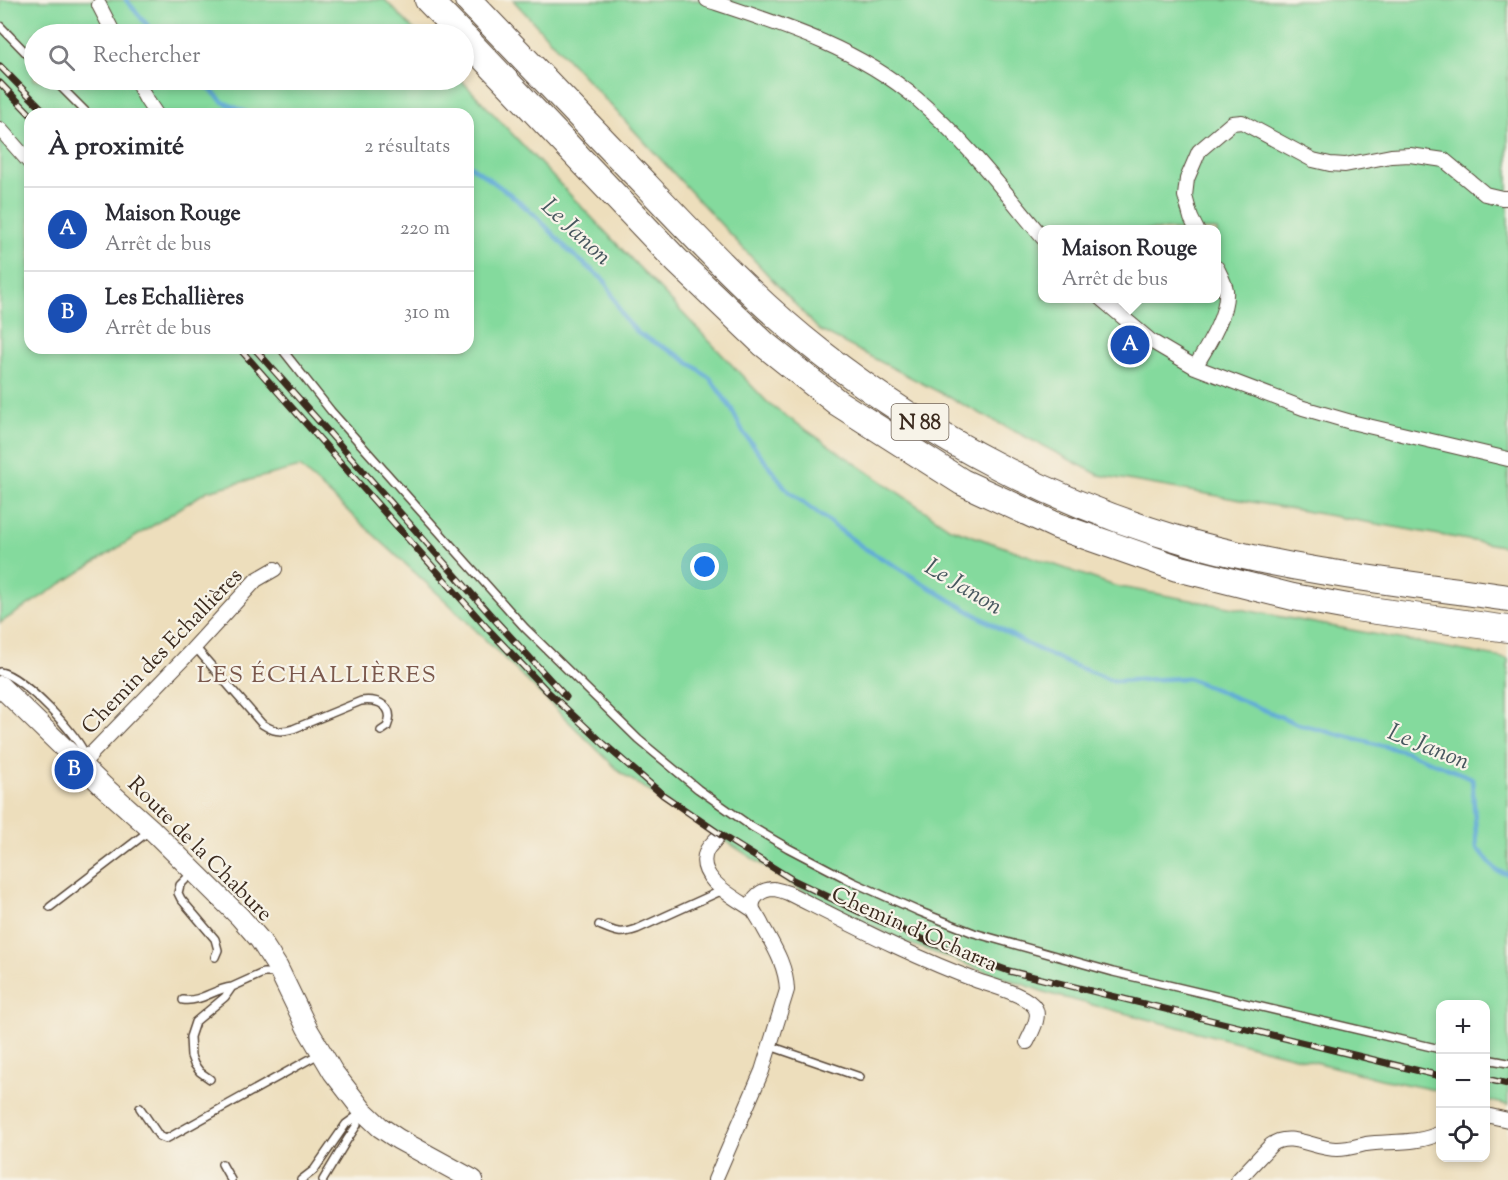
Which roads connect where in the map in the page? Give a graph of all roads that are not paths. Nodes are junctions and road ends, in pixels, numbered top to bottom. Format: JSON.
{"nodes":[{"id":1,"x":428,"y":0,"type":"edge"},
{"id":2,"x":468,"y":0,"type":"edge"},
{"id":3,"x":707,"y":0,"type":"edge"},
{"id":4,"x":99,"y":5,"type":"dead end"},
{"id":5,"x":109,"y":24,"type":"edge"},
{"id":6,"x":451,"y":24,"type":"edge"},
{"id":7,"x":0,"y":26,"type":"edge"},
{"id":8,"x":474,"y":49,"type":"edge"},
{"id":9,"x":24,"y":51,"type":"edge"},
{"id":10,"x":64,"y":90,"type":"edge"},
{"id":11,"x":141,"y":90,"type":"edge"},
{"id":12,"x":82,"y":108,"type":"edge"},
{"id":13,"x":152,"y":108,"type":"edge"},
{"id":14,"x":0,"y":129,"type":"edge"},
{"id":15,"x":24,"y":156,"type":"edge"},
{"id":16,"x":1508,"y":198,"type":"edge"},
{"id":17,"x":1194,"y":225,"type":"edge"},
{"id":18,"x":1038,"y":232,"type":"edge"},
{"id":19,"x":1221,"y":278,"type":"edge"},
{"id":20,"x":1106,"y":303,"type":"edge"},
{"id":21,"x":286,"y":354,"type":"edge"},
{"id":22,"x":1195,"y":367,"type":"junction"},
{"id":23,"x":1508,"y":459,"type":"edge"},
{"id":24,"x":275,"y":569,"type":"dead end"},
{"id":25,"x":1508,"y":598,"type":"edge"},
{"id":26,"x":1348,"y":607,"type":"junction"},
{"id":27,"x":1451,"y":629,"type":"dead end"},
{"id":28,"x":1508,"y":629,"type":"edge"},
{"id":29,"x":195,"y":647,"type":"junction"},
{"id":30,"x":0,"y":672,"type":"edge"},
{"id":31,"x":0,"y":686,"type":"edge"},
{"id":32,"x":381,"y":731,"type":"dead end"},
{"id":33,"x":85,"y":762,"type":"junction"},
{"id":34,"x":152,"y":830,"type":"junction"},
{"id":35,"x":716,"y":839,"type":"dead end"},
{"id":36,"x":194,"y":871,"type":"junction"},
{"id":37,"x":723,"y":890,"type":"junction"},
{"id":38,"x":50,"y":907,"type":"dead end"},
{"id":39,"x":753,"y":910,"type":"junction"},
{"id":40,"x":599,"y":925,"type":"dead end"},
{"id":41,"x":215,"y":957,"type":"dead end"},
{"id":42,"x":278,"y":968,"type":"junction"},
{"id":43,"x":232,"y":987,"type":"junction"},
{"id":44,"x":183,"y":1000,"type":"dead end"},
{"id":45,"x":1027,"y":1042,"type":"dead end"},
{"id":46,"x":770,"y":1046,"type":"junction"},
{"id":47,"x":1436,"y":1048,"type":"edge"},
{"id":48,"x":322,"y":1053,"type":"junction"},
{"id":49,"x":1490,"y":1060,"type":"edge"},
{"id":50,"x":1508,"y":1063,"type":"edge"},
{"id":51,"x":860,"y":1077,"type":"dead end"},
{"id":52,"x":210,"y":1079,"type":"dead end"},
{"id":53,"x":140,"y":1108,"type":"dead end"},
{"id":54,"x":360,"y":1114,"type":"junction"},
{"id":55,"x":1490,"y":1116,"type":"edge"},
{"id":56,"x":1508,"y":1120,"type":"edge"},
{"id":57,"x":1436,"y":1136,"type":"edge"},
{"id":58,"x":222,"y":1164,"type":"dead end"},
{"id":59,"x":231,"y":1180,"type":"edge"},
{"id":60,"x":300,"y":1180,"type":"edge"},
{"id":61,"x":323,"y":1180,"type":"edge"},
{"id":62,"x":474,"y":1180,"type":"edge"},
{"id":63,"x":714,"y":1180,"type":"edge"},
{"id":64,"x":1238,"y":1180,"type":"edge"}],
"edges":[{"from":1,"to":6,"type":"highway","number":"N 88"},
{"from":2,"to":25,"type":"highway","number":"N 88"},
{"from":3,"to":18,"type":"street"},
{"from":4,"to":5,"type":"street"},
{"from":7,"to":9,"type":"lane"},
{"from":8,"to":26,"type":"highway","number":"N 88"},
{"from":10,"to":12,"type":"lane"},
{"from":11,"to":13,"type":"street"},
{"from":14,"to":15,"type":"street"},
{"from":16,"to":17,"type":"street"},
{"from":19,"to":22,"type":"street"},
{"from":20,"to":22,"type":"street"},
{"from":21,"to":47,"type":"lane"},
{"from":22,"to":23,"type":"street"},
{"from":24,"to":29,"type":"street","name":"Chemin des Echallières"},
{"from":26,"to":27,"type":"lane"},
{"from":26,"to":28,"type":"highway","number":"N 88"},
{"from":29,"to":32,"type":"lane"},
{"from":29,"to":33,"type":"street","name":"Chemin des Echallières"},
{"from":30,"to":33,"type":"lane"},
{"from":31,"to":33,"type":"main road","name":"Route de la Chabure"},
{"from":33,"to":34,"type":"main road","name":"Route de la Chabure"},
{"from":34,"to":36,"type":"main road","name":"Route de la Chabure"},
{"from":34,"to":38,"type":"lane"},
{"from":35,"to":37,"type":"street"},
{"from":36,"to":41,"type":"lane"},
{"from":36,"to":42,"type":"main road","name":"Route de la Chabure"},
{"from":37,"to":39,"type":"street"},
{"from":37,"to":40,"type":"lane"},
{"from":39,"to":45,"type":"street","name":"Chemin d'Ocharra"},
{"from":39,"to":46,"type":"street"},
{"from":42,"to":43,"type":"lane"},
{"from":42,"to":48,"type":"main road","name":"Route de la Chabure"},
{"from":43,"to":44,"type":"lane"},
{"from":43,"to":52,"type":"lane"},
{"from":46,"to":51,"type":"lane"},
{"from":46,"to":63,"type":"street"},
{"from":48,"to":53,"type":"lane"},
{"from":48,"to":54,"type":"main road","name":"Route de la Chabure"},
{"from":49,"to":50,"type":"lane"},
{"from":54,"to":60,"type":"lane"},
{"from":54,"to":61,"type":"lane"},
{"from":54,"to":62,"type":"main road","name":"Route de la Chabure"},
{"from":55,"to":56,"type":"street"},
{"from":57,"to":64,"type":"street"},
{"from":58,"to":59,"type":"lane"}]}
